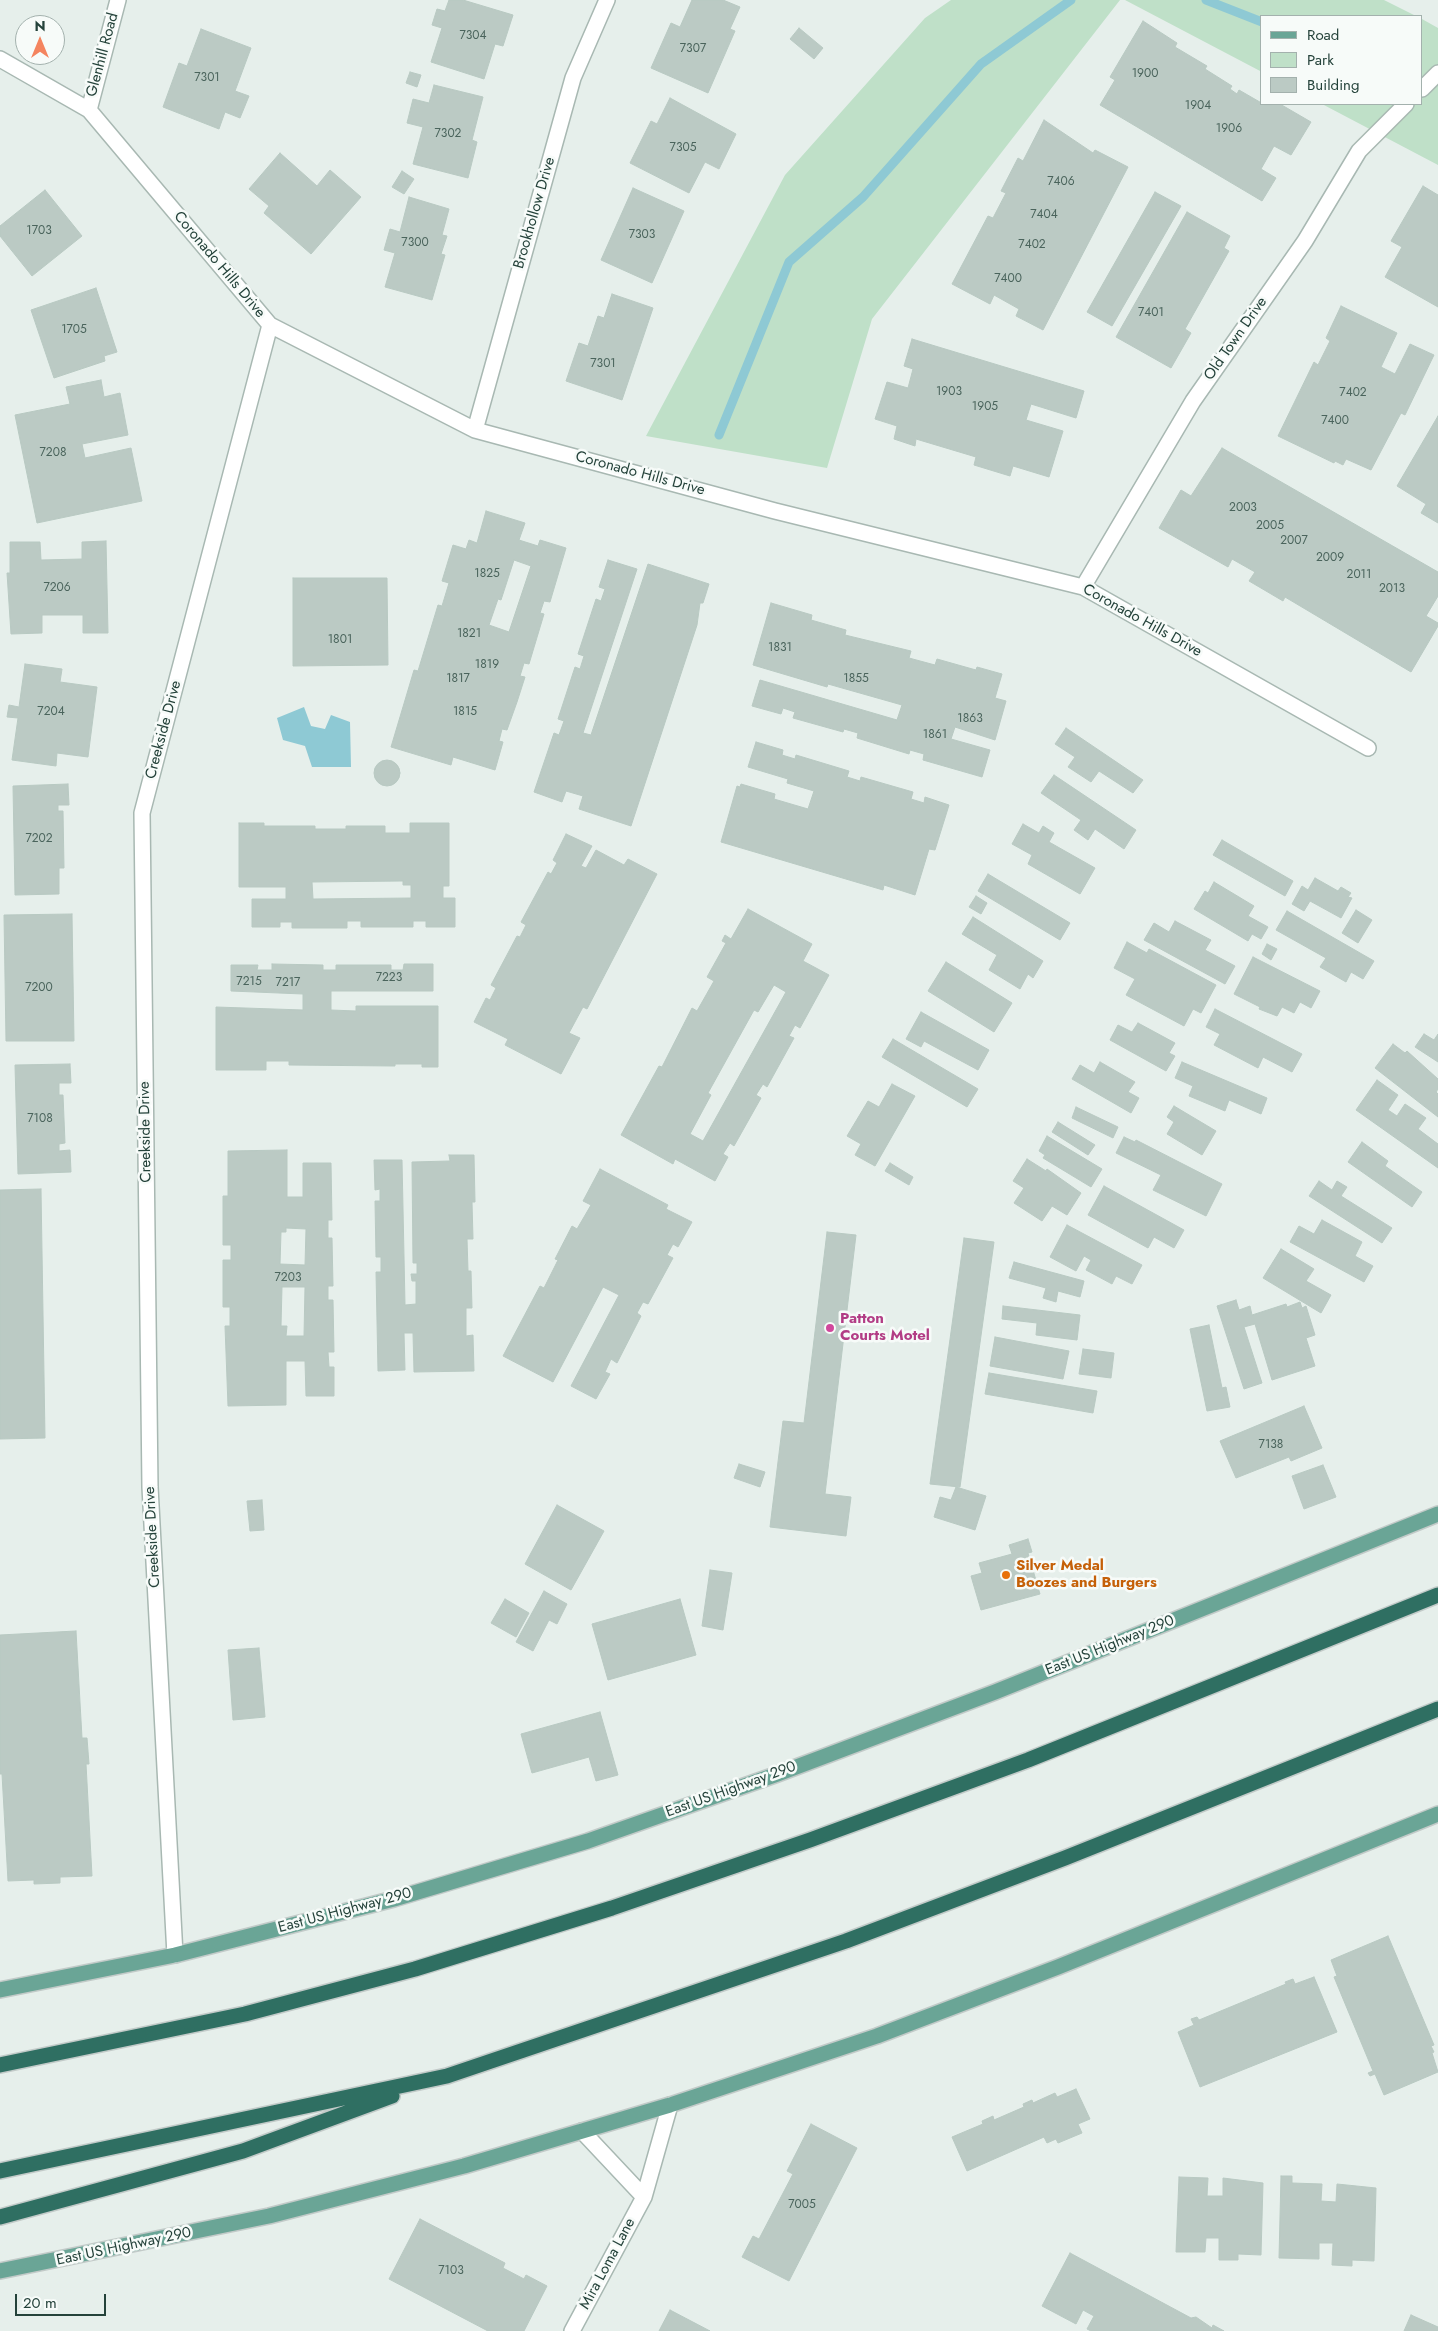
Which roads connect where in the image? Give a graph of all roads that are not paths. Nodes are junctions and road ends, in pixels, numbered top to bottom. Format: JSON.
{"nodes":[{"id":1,"x":118,"y":0,"type":"edge"},
{"id":2,"x":607,"y":0,"type":"edge"},
{"id":3,"x":0,"y":59,"type":"edge"},
{"id":4,"x":1438,"y":73,"type":"edge"},
{"id":5,"x":1423,"y":88,"type":"edge"},
{"id":6,"x":1405,"y":105,"type":"edge"},
{"id":7,"x":89,"y":110,"type":"junction"},
{"id":8,"x":270,"y":325,"type":"junction"},
{"id":9,"x":475,"y":430,"type":"junction"},
{"id":10,"x":1083,"y":587,"type":"junction"},
{"id":11,"x":1368,"y":748,"type":"dead end"},
{"id":12,"x":1438,"y":1514,"type":"edge"},
{"id":13,"x":1438,"y":1595,"type":"edge"},
{"id":14,"x":1438,"y":1709,"type":"edge"},
{"id":15,"x":1438,"y":1814,"type":"edge"},
{"id":16,"x":175,"y":1954,"type":"junction"},
{"id":17,"x":0,"y":1990,"type":"edge"},
{"id":18,"x":0,"y":2065,"type":"edge"},
{"id":19,"x":446,"y":2076,"type":"junction"},
{"id":20,"x":670,"y":2105,"type":"junction"},
{"id":21,"x":582,"y":2131,"type":"junction"},
{"id":22,"x":0,"y":2171,"type":"edge"},
{"id":23,"x":644,"y":2197,"type":"junction"},
{"id":24,"x":0,"y":2217,"type":"edge"},
{"id":25,"x":0,"y":2271,"type":"edge"},
{"id":26,"x":572,"y":2331,"type":"edge"}],
"edges":[{"from":1,"to":7,"type":"street","name":"Glenhill Road"},
{"from":2,"to":9,"type":"street","name":"Brookhollow Drive"},
{"from":3,"to":7,"type":"street","name":"Coronado Hills Drive"},
{"from":4,"to":5,"type":"street"},
{"from":6,"to":10,"type":"street","name":"Old Town Drive"},
{"from":7,"to":8,"type":"street","name":"Coronado Hills Drive"},
{"from":8,"to":9,"type":"street","name":"Coronado Hills Drive"},
{"from":8,"to":16,"type":"street","name":"Creekside Drive"},
{"from":9,"to":10,"type":"street","name":"Coronado Hills Drive"},
{"from":10,"to":11,"type":"street","name":"Coronado Hills Drive"},
{"from":12,"to":16,"type":"main road","name":"East US Highway 290"},
{"from":13,"to":18,"type":"highway"},
{"from":14,"to":19,"type":"highway"},
{"from":15,"to":20,"type":"main road","name":"East US Highway 290"},
{"from":16,"to":17,"type":"main road","name":"East US Highway 290"},
{"from":19,"to":22,"type":"highway"},
{"from":19,"to":24,"type":"highway"},
{"from":20,"to":21,"type":"main road","name":"East US Highway 290"},
{"from":20,"to":23,"type":"street","name":"Mira Loma Lane"},
{"from":21,"to":23,"type":"street"},
{"from":21,"to":25,"type":"main road","name":"East US Highway 290"},
{"from":23,"to":26,"type":"street","name":"Mira Loma Lane"}]}
